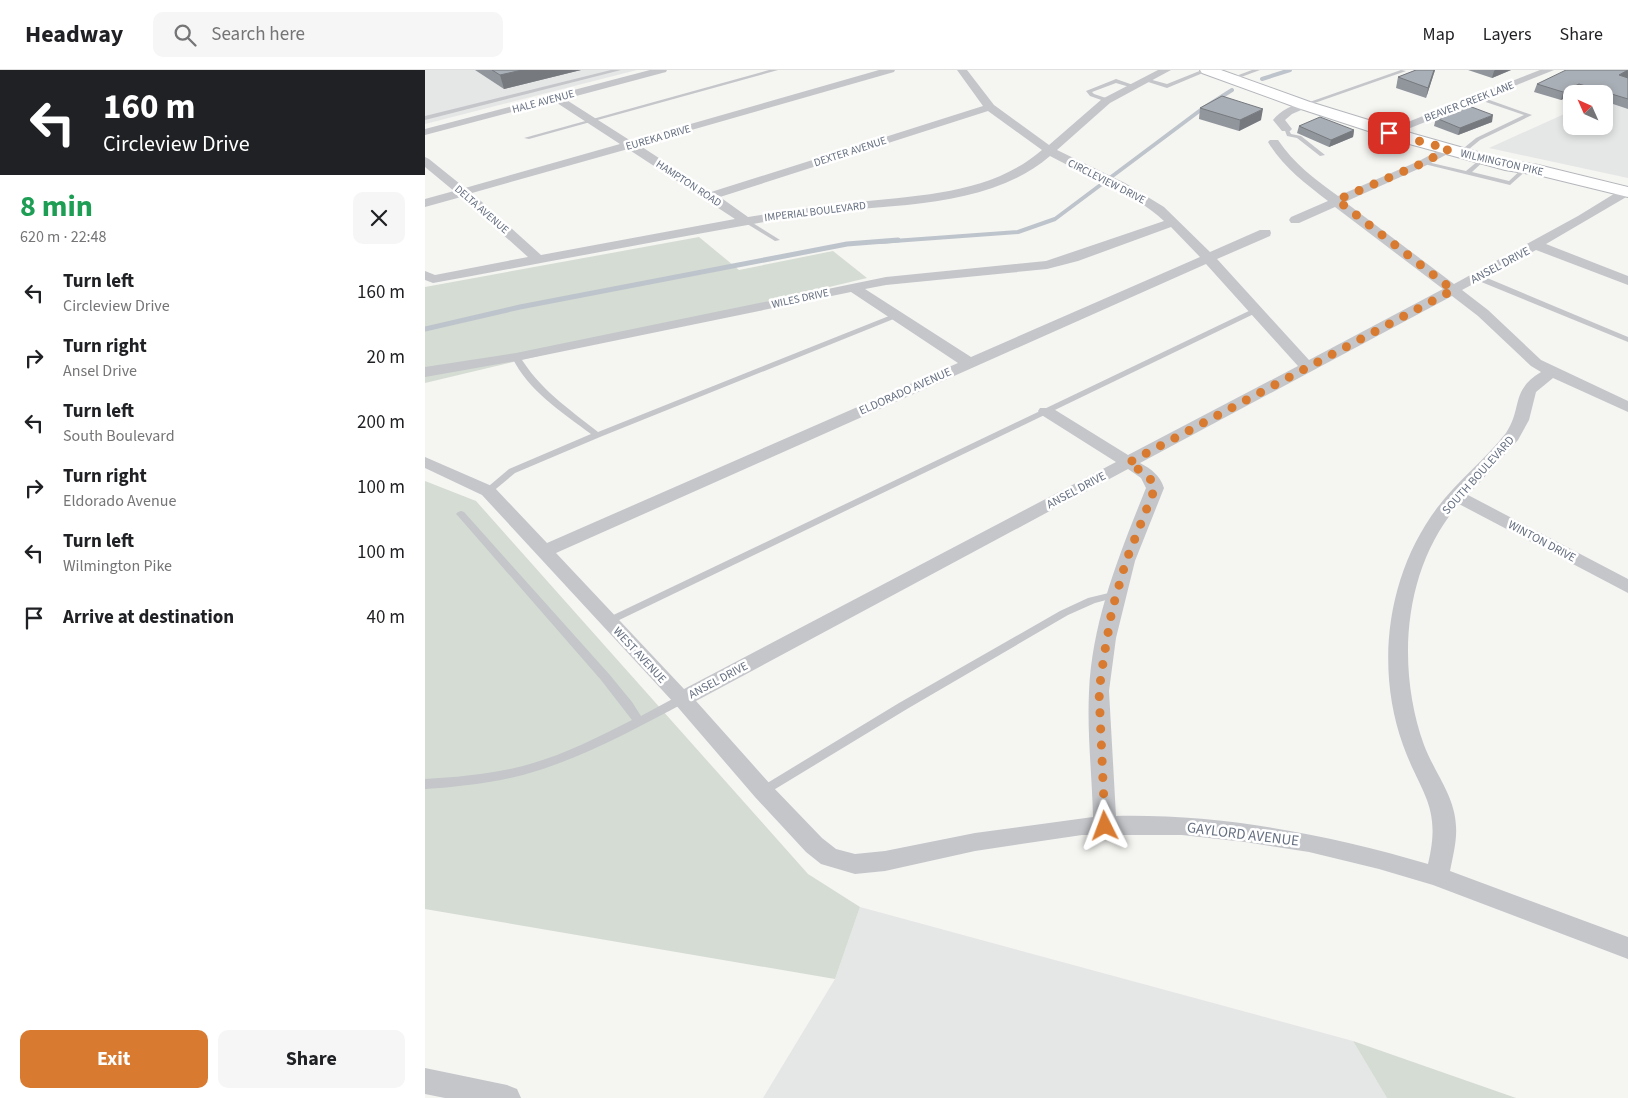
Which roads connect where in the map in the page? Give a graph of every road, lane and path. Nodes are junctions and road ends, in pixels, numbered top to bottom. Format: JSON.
{"nodes":[{"id":1,"x":618,"y":70,"type":"edge"},
{"id":2,"x":662,"y":70,"type":"edge"},
{"id":3,"x":775,"y":70,"type":"edge"},
{"id":4,"x":962,"y":70,"type":"edge"},
{"id":5,"x":1166,"y":70,"type":"edge"},
{"id":6,"x":1207,"y":70,"type":"edge"},
{"id":7,"x":1257,"y":70,"type":"edge"},
{"id":8,"x":1549,"y":70,"type":"edge"},
{"id":9,"x":884,"y":71,"type":"edge"},
{"id":10,"x":1403,"y":71,"type":"dead end"},
{"id":11,"x":1231,"y":79,"type":"junction"},
{"id":12,"x":1145,"y":80,"type":"junction"},
{"id":13,"x":1133,"y":86,"type":"junction"},
{"id":14,"x":556,"y":98,"type":"junction"},
{"id":15,"x":1479,"y":98,"type":"junction"},
{"id":16,"x":1107,"y":100,"type":"junction"},
{"id":17,"x":1304,"y":105,"type":"junction"},
{"id":18,"x":990,"y":108,"type":"junction"},
{"id":19,"x":425,"y":118,"type":"edge"},
{"id":20,"x":590,"y":120,"type":"junction"},
{"id":21,"x":1286,"y":130,"type":"joint"},
{"id":22,"x":425,"y":132,"type":"edge"},
{"id":23,"x":1389,"y":133,"type":"junction"},
{"id":24,"x":527,"y":138,"type":"dead end"},
{"id":25,"x":1274,"y":142,"type":"dead end"},
{"id":26,"x":630,"y":145,"type":"junction"},
{"id":27,"x":1050,"y":150,"type":"junction"},
{"id":28,"x":1455,"y":151,"type":"junction"},
{"id":29,"x":1322,"y":155,"type":"dead end"},
{"id":30,"x":1484,"y":158,"type":"junction"},
{"id":31,"x":425,"y":161,"type":"edge"},
{"id":32,"x":1423,"y":163,"type":"junction"},
{"id":33,"x":1526,"y":168,"type":"junction"},
{"id":34,"x":1467,"y":173,"type":"junction"},
{"id":35,"x":1627,"y":191,"type":"edge"},
{"id":36,"x":463,"y":192,"type":"junction"},
{"id":37,"x":710,"y":196,"type":"junction"},
{"id":38,"x":1337,"y":200,"type":"junction"},
{"id":39,"x":425,"y":203,"type":"edge"},
{"id":40,"x":745,"y":220,"type":"junction"},
{"id":41,"x":1295,"y":220,"type":"dead end"},
{"id":42,"x":1173,"y":222,"type":"junction"},
{"id":43,"x":1265,"y":233,"type":"dead end"},
{"id":44,"x":777,"y":240,"type":"dead end"},
{"id":45,"x":1536,"y":245,"type":"junction"},
{"id":46,"x":1208,"y":258,"type":"junction"},
{"id":47,"x":538,"y":260,"type":"junction"},
{"id":48,"x":429,"y":277,"type":"edge"},
{"id":49,"x":1477,"y":277,"type":"junction"},
{"id":50,"x":1628,"y":281,"type":"edge"},
{"id":51,"x":852,"y":287,"type":"junction"},
{"id":52,"x":1453,"y":290,"type":"junction"},
{"id":53,"x":1256,"y":311,"type":"junction"},
{"id":54,"x":897,"y":316,"type":"junction"},
{"id":55,"x":1628,"y":340,"type":"edge"},
{"id":56,"x":516,"y":357,"type":"junction"},
{"id":57,"x":969,"y":363,"type":"junction"},
{"id":58,"x":1307,"y":367,"type":"junction"},
{"id":59,"x":425,"y":372,"type":"edge"},
{"id":60,"x":1551,"y":372,"type":"junction"},
{"id":61,"x":1628,"y":407,"type":"edge"},
{"id":62,"x":1046,"y":411,"type":"junction"},
{"id":63,"x":597,"y":435,"type":"junction"},
{"id":64,"x":425,"y":462,"type":"edge"},
{"id":65,"x":1128,"y":463,"type":"junction"},
{"id":66,"x":488,"y":491,"type":"junction"},
{"id":67,"x":1457,"y":496,"type":"junction"},
{"id":68,"x":461,"y":514,"type":"dead end"},
{"id":69,"x":545,"y":550,"type":"junction"},
{"id":70,"x":1628,"y":586,"type":"edge"},
{"id":71,"x":1117,"y":594,"type":"junction"},
{"id":72,"x":609,"y":621,"type":"junction"},
{"id":73,"x":682,"y":700,"type":"junction"},
{"id":74,"x":639,"y":722,"type":"junction"},
{"id":75,"x":425,"y":784,"type":"edge"},
{"id":76,"x":763,"y":791,"type":"junction"},
{"id":77,"x":1105,"y":826,"type":"junction"},
{"id":78,"x":845,"y":862,"type":"joint"},
{"id":79,"x":1437,"y":876,"type":"junction"},
{"id":80,"x":1628,"y":948,"type":"edge"},
{"id":81,"x":425,"y":1081,"type":"edge"},
{"id":82,"x":507,"y":1098,"type":"edge"}],
"edges":[{"from":1,"to":19,"type":"lane"},
{"from":2,"to":14,"type":"street","name":"HALE AVENUE"},
{"from":3,"to":20,"type":"lane"},
{"from":4,"to":18,"type":"street","name":"CIRCLEVIEW DRIVE"},
{"from":5,"to":12,"type":"street","name":"IMPERIAL BOULEVARD"},
{"from":6,"to":11,"type":"main road","name":"WILMINGTON PIKE"},
{"from":6,"to":12,"type":"lane"},
{"from":7,"to":11,"type":"lane"},
{"from":8,"to":15,"type":"street","name":"BEAVER CREEK LANE"},
{"from":9,"to":26,"type":"street","name":"EUREKA DRIVE"},
{"from":10,"to":17,"type":"lane"},
{"from":11,"to":17,"type":"main road","name":"WILMINGTON PIKE"},
{"from":12,"to":13,"type":"street","name":"IMPERIAL BOULEVARD"},
{"from":13,"to":16,"type":"street","name":"IMPERIAL BOULEVARD"},
{"from":13,"to":16,"type":"lane"},
{"from":14,"to":20,"type":"street","name":"HAMPTON ROAD"},
{"from":14,"to":22,"type":"street","name":"HALE AVENUE"},
{"from":15,"to":23,"type":"street","name":"BEAVER CREEK LANE"},
{"from":15,"to":28,"type":"lane"},
{"from":16,"to":27,"type":"street","name":"IMPERIAL BOULEVARD"},
{"from":17,"to":21,"type":"street"},
{"from":17,"to":23,"type":"main road","name":"WILMINGTON PIKE"},
{"from":18,"to":27,"type":"street","name":"CIRCLEVIEW DRIVE"},
{"from":18,"to":37,"type":"street","name":"DEXTER AVENUE"},
{"from":20,"to":24,"type":"lane"},
{"from":20,"to":26,"type":"street","name":"HAMPTON ROAD"},
{"from":21,"to":29,"type":"lane"},
{"from":23,"to":28,"type":"main road","name":"WILMINGTON PIKE"},
{"from":25,"to":38,"type":"street"},
{"from":26,"to":36,"type":"street","name":"EUREKA DRIVE"},
{"from":26,"to":37,"type":"street","name":"HAMPTON ROAD"},
{"from":27,"to":40,"type":"street","name":"IMPERIAL BOULEVARD"},
{"from":27,"to":42,"type":"street","name":"CIRCLEVIEW DRIVE"},
{"from":28,"to":30,"type":"main road","name":"WILMINGTON PIKE"},
{"from":28,"to":32,"type":"street"},
{"from":30,"to":33,"type":"main road","name":"WILMINGTON PIKE"},
{"from":30,"to":34,"type":"lane"},
{"from":31,"to":36,"type":"street","name":"DELTA AVENUE"},
{"from":32,"to":34,"type":"lane"},
{"from":32,"to":38,"type":"street"},
{"from":33,"to":34,"type":"lane"},
{"from":33,"to":35,"type":"main road","name":"WILMINGTON PIKE"},
{"from":35,"to":45,"type":"street","name":"ANSEL DRIVE"},
{"from":36,"to":39,"type":"street","name":"EUREKA DRIVE"},
{"from":36,"to":47,"type":"street","name":"DELTA AVENUE"},
{"from":37,"to":40,"type":"street","name":"HAMPTON ROAD"},
{"from":38,"to":41,"type":"street"},
{"from":38,"to":52,"type":"street"},
{"from":40,"to":44,"type":"lane"},
{"from":40,"to":47,"type":"street","name":"IMPERIAL BOULEVARD"},
{"from":42,"to":46,"type":"street","name":"CIRCLEVIEW DRIVE"},
{"from":42,"to":51,"type":"street","name":"WILES DRIVE"},
{"from":43,"to":46,"type":"street","name":"ELDORADO AVENUE"},
{"from":45,"to":49,"type":"street","name":"ANSEL DRIVE"},
{"from":45,"to":50,"type":"street"},
{"from":46,"to":53,"type":"street","name":"CIRCLEVIEW DRIVE"},
{"from":46,"to":57,"type":"street","name":"ELDORADO AVENUE"},
{"from":47,"to":48,"type":"street","name":"IMPERIAL BOULEVARD"},
{"from":49,"to":52,"type":"street","name":"ANSEL DRIVE"},
{"from":49,"to":55,"type":"lane"},
{"from":51,"to":54,"type":"street"},
{"from":51,"to":56,"type":"street","name":"WILES DRIVE"},
{"from":52,"to":58,"type":"street","name":"ANSEL DRIVE"},
{"from":52,"to":60,"type":"street"},
{"from":53,"to":58,"type":"street","name":"CIRCLEVIEW DRIVE"},
{"from":53,"to":62,"type":"lane"},
{"from":54,"to":57,"type":"street"},
{"from":54,"to":63,"type":"lane"},
{"from":56,"to":59,"type":"street","name":"WILES DRIVE"},
{"from":56,"to":63,"type":"lane"},
{"from":57,"to":69,"type":"street","name":"ELDORADO AVENUE"},
{"from":58,"to":65,"type":"street","name":"ANSEL DRIVE"},
{"from":60,"to":61,"type":"street"},
{"from":60,"to":67,"type":"street","name":"SOUTH BOULEVARD"},
{"from":62,"to":65,"type":"street"},
{"from":62,"to":72,"type":"lane"},
{"from":63,"to":66,"type":"lane"},
{"from":64,"to":66,"type":"street","name":"WEST AVENUE"},
{"from":65,"to":71,"type":"street"},
{"from":65,"to":73,"type":"street","name":"ANSEL DRIVE"},
{"from":66,"to":69,"type":"street","name":"WEST AVENUE"},
{"from":67,"to":70,"type":"street","name":"WINTON DRIVE"},
{"from":67,"to":79,"type":"street","name":"SOUTH BOULEVARD"},
{"from":68,"to":74,"type":"lane"},
{"from":69,"to":72,"type":"street","name":"WEST AVENUE"},
{"from":71,"to":76,"type":"lane"},
{"from":71,"to":77,"type":"street"},
{"from":72,"to":73,"type":"street","name":"WEST AVENUE"},
{"from":73,"to":74,"type":"lane"},
{"from":73,"to":76,"type":"street","name":"WEST AVENUE"},
{"from":74,"to":75,"type":"lane"},
{"from":76,"to":78,"type":"street","name":"WEST AVENUE"},
{"from":77,"to":78,"type":"street","name":"GAYLORD AVENUE"},
{"from":77,"to":79,"type":"street","name":"GAYLORD AVENUE"},
{"from":79,"to":80,"type":"street","name":"GAYLORD AVENUE"},
{"from":81,"to":82,"type":"street"}]}
